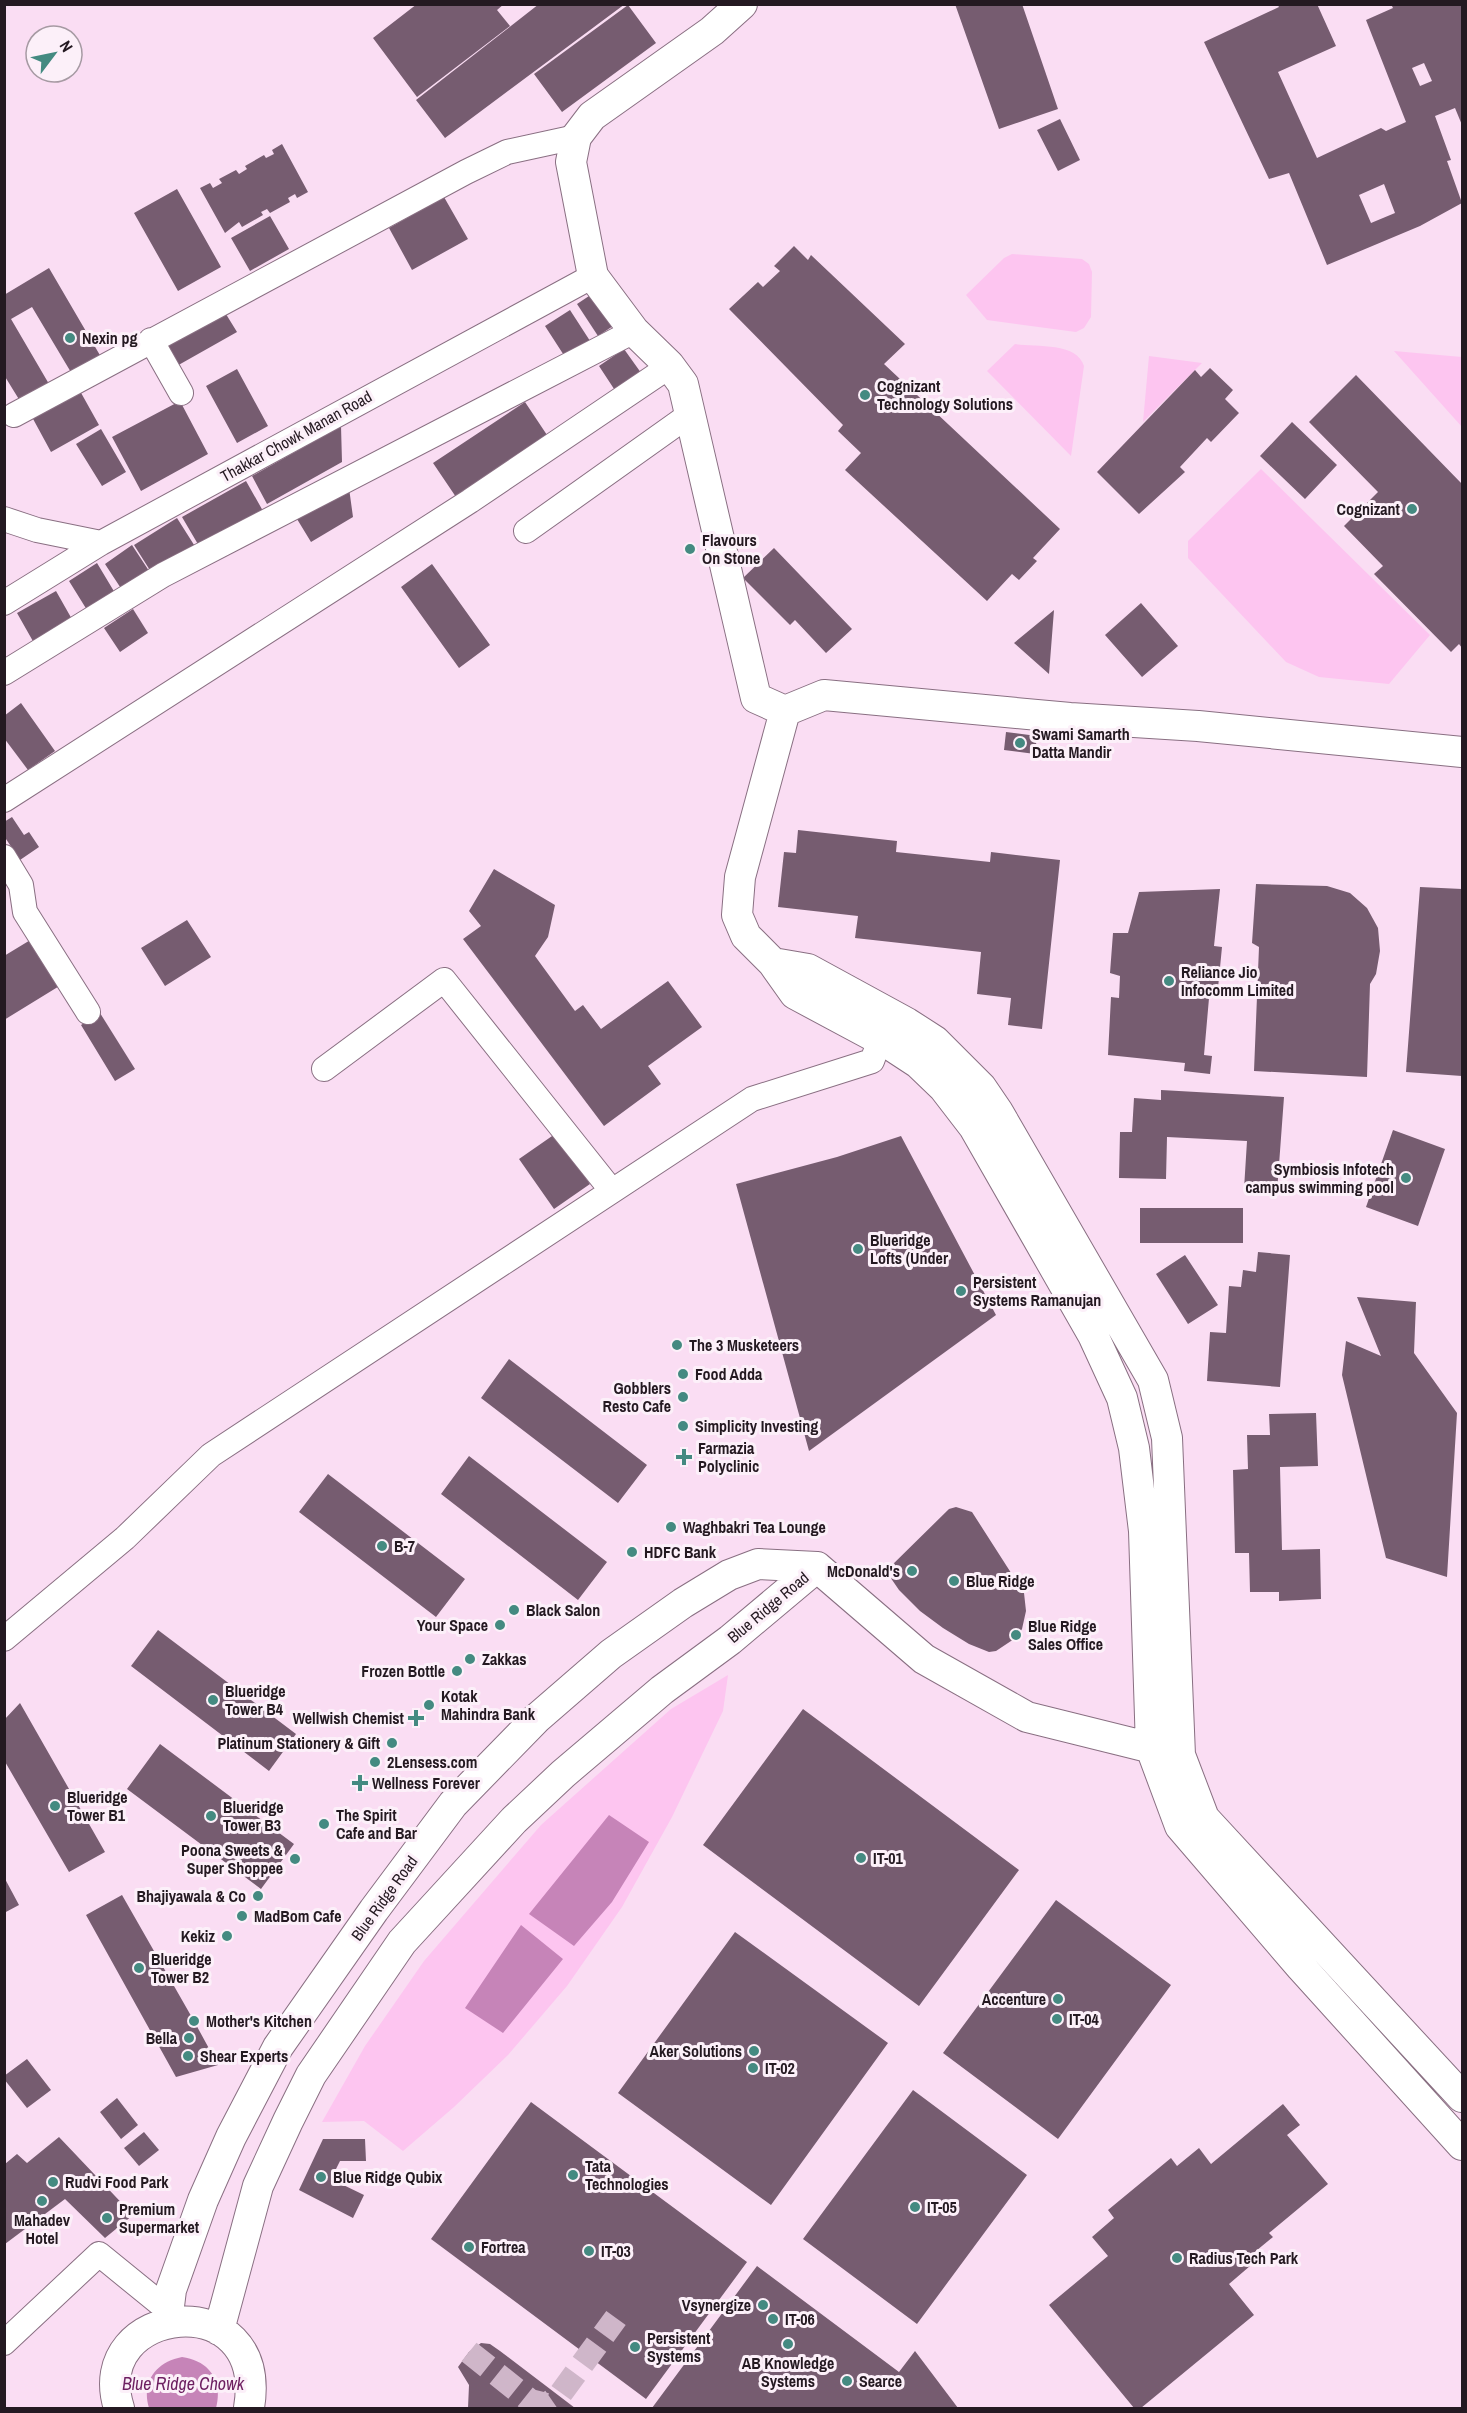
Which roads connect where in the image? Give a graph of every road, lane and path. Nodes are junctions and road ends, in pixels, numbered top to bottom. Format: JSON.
{"nodes":[{"id":1,"x":742,"y":4,"type":"edge"},
{"id":2,"x":576,"y":137,"type":"junction"},
{"id":3,"x":593,"y":276,"type":"junction"},
{"id":4,"x":634,"y":331,"type":"junction"},
{"id":5,"x":151,"y":340,"type":"junction"},
{"id":6,"x":670,"y":366,"type":"junction"},
{"id":7,"x":181,"y":393,"type":"dead end"},
{"id":8,"x":14,"y":415,"type":"dead end"},
{"id":9,"x":689,"y":415,"type":"junction"},
{"id":10,"x":4,"y":519,"type":"edge"},
{"id":11,"x":526,"y":531,"type":"dead end"},
{"id":12,"x":101,"y":543,"type":"junction"},
{"id":13,"x":4,"y":603,"type":"edge"},
{"id":14,"x":4,"y":673,"type":"edge"},
{"id":15,"x":785,"y":711,"type":"junction"},
{"id":16,"x":1462,"y":752,"type":"edge"},
{"id":17,"x":4,"y":800,"type":"edge"},
{"id":18,"x":4,"y":857,"type":"edge"},
{"id":19,"x":88,"y":1012,"type":"dead end"},
{"id":20,"x":885,"y":1027,"type":"junction"},
{"id":21,"x":324,"y":1069,"type":"dead end"},
{"id":22,"x":612,"y":1191,"type":"junction"},
{"id":23,"x":816,"y":1567,"type":"junction"},
{"id":24,"x":4,"y":1639,"type":"edge"},
{"id":25,"x":1151,"y":1748,"type":"junction"},
{"id":26,"x":1180,"y":1755,"type":"junction"},
{"id":27,"x":1462,"y":2097,"type":"edge"},
{"id":28,"x":1462,"y":2145,"type":"edge"},
{"id":29,"x":168,"y":2316,"type":"junction"},
{"id":30,"x":219,"y":2330,"type":"junction"},
{"id":31,"x":4,"y":2343,"type":"edge"},
{"id":32,"x":114,"y":2408,"type":"edge"},
{"id":33,"x":249,"y":2409,"type":"edge"}],
"edges":[{"from":1,"to":2,"type":"street"},
{"from":2,"to":3,"type":"street"},
{"from":2,"to":5,"type":"street"},
{"from":3,"to":4,"type":"street"},
{"from":3,"to":12,"type":"street","name":"Thakkar Chowk Manan Road"},
{"from":4,"to":6,"type":"street"},
{"from":4,"to":14,"type":"street"},
{"from":5,"to":7,"type":"street"},
{"from":5,"to":8,"type":"street"},
{"from":6,"to":9,"type":"street"},
{"from":6,"to":17,"type":"street"},
{"from":9,"to":11,"type":"street"},
{"from":9,"to":15,"type":"street"},
{"from":10,"to":12,"type":"street"},
{"from":12,"to":13,"type":"street","name":"Thakkar Chowk Manan Road"},
{"from":15,"to":16,"type":"street"},
{"from":15,"to":20,"type":"street"},
{"from":18,"to":19,"type":"street"},
{"from":20,"to":22,"type":"street"},
{"from":20,"to":25,"type":"street"},
{"from":20,"to":26,"type":"street"},
{"from":21,"to":22,"type":"street"},
{"from":22,"to":24,"type":"street"},
{"from":23,"to":25,"type":"street"},
{"from":23,"to":29,"type":"street","name":"Blue Ridge Road"},
{"from":23,"to":30,"type":"street","name":"Blue Ridge Road"},
{"from":25,"to":26,"type":"street"},
{"from":25,"to":28,"type":"street"},
{"from":26,"to":27,"type":"street"},
{"from":29,"to":30,"type":"street"},
{"from":29,"to":31,"type":"street"},
{"from":29,"to":32,"type":"street"},
{"from":30,"to":33,"type":"street"}]}
